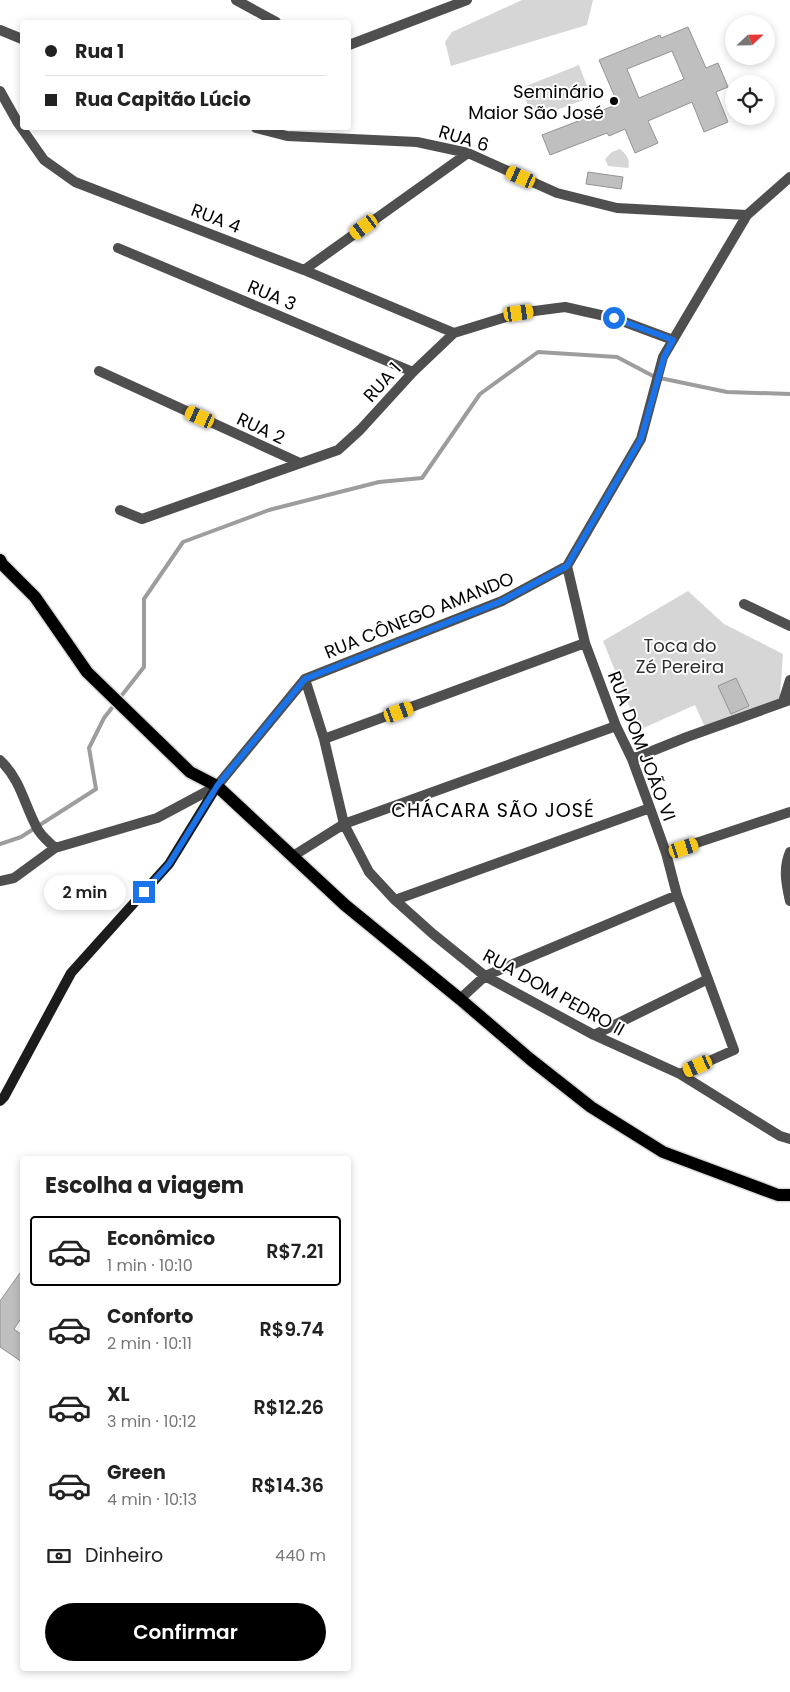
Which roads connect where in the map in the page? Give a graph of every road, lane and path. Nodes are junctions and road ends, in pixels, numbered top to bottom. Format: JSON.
{"nodes":[{"id":1,"x":236,"y":0,"type":"edge"},
{"id":2,"x":467,"y":0,"type":"edge"},
{"id":3,"x":272,"y":20,"type":"edge"},
{"id":4,"x":0,"y":30,"type":"edge"},
{"id":5,"x":20,"y":38,"type":"edge"},
{"id":6,"x":351,"y":44,"type":"edge"},
{"id":7,"x":0,"y":91,"type":"edge"},
{"id":8,"x":20,"y":126,"type":"edge"},
{"id":9,"x":23,"y":130,"type":"edge"},
{"id":10,"x":264,"y":130,"type":"edge"},
{"id":11,"x":468,"y":152,"type":"junction"},
{"id":12,"x":790,"y":177,"type":"edge"},
{"id":13,"x":747,"y":215,"type":"junction"},
{"id":14,"x":118,"y":248,"type":"dead end"},
{"id":15,"x":304,"y":270,"type":"junction"},
{"id":16,"x":454,"y":333,"type":"junction"},
{"id":17,"x":673,"y":340,"type":"junction"},
{"id":18,"x":100,"y":371,"type":"dead end"},
{"id":19,"x":413,"y":372,"type":"junction"},
{"id":20,"x":300,"y":464,"type":"junction"},
{"id":21,"x":120,"y":510,"type":"dead end"},
{"id":22,"x":0,"y":560,"type":"edge"},
{"id":23,"x":567,"y":566,"type":"junction"},
{"id":24,"x":744,"y":604,"type":"dead end"},
{"id":25,"x":790,"y":626,"type":"edge"},
{"id":26,"x":585,"y":643,"type":"junction"},
{"id":27,"x":305,"y":679,"type":"junction"},
{"id":28,"x":790,"y":680,"type":"edge"},
{"id":29,"x":786,"y":701,"type":"edge"},
{"id":30,"x":616,"y":726,"type":"junction"},
{"id":31,"x":324,"y":739,"type":"junction"},
{"id":32,"x":632,"y":759,"type":"junction"},
{"id":33,"x":0,"y":760,"type":"edge"},
{"id":34,"x":217,"y":786,"type":"junction"},
{"id":35,"x":650,"y":808,"type":"junction"},
{"id":36,"x":790,"y":812,"type":"edge"},
{"id":37,"x":344,"y":824,"type":"junction"},
{"id":38,"x":55,"y":848,"type":"junction"},
{"id":39,"x":790,"y":852,"type":"edge"},
{"id":40,"x":666,"y":853,"type":"junction"},
{"id":41,"x":293,"y":856,"type":"junction"},
{"id":42,"x":0,"y":881,"type":"edge"},
{"id":43,"x":677,"y":895,"type":"junction"},
{"id":44,"x":395,"y":900,"type":"junction"},
{"id":45,"x":790,"y":900,"type":"edge"},
{"id":46,"x":485,"y":976,"type":"junction"},
{"id":47,"x":708,"y":979,"type":"junction"},
{"id":48,"x":460,"y":999,"type":"junction"},
{"id":49,"x":594,"y":1035,"type":"junction"},
{"id":50,"x":680,"y":1074,"type":"junction"},
{"id":51,"x":0,"y":1101,"type":"edge"},
{"id":52,"x":790,"y":1140,"type":"edge"},
{"id":53,"x":790,"y":1195,"type":"edge"}],
"edges":[{"from":1,"to":3,"type":"street"},
{"from":2,"to":6,"type":"street"},
{"from":4,"to":5,"type":"street"},
{"from":7,"to":8,"type":"street","name":"RUA 4"},
{"from":9,"to":15,"type":"street","name":"RUA 4"},
{"from":10,"to":11,"type":"street","name":"RUA 6"},
{"from":11,"to":13,"type":"street","name":"RUA 6"},
{"from":11,"to":15,"type":"street"},
{"from":12,"to":13,"type":"street"},
{"from":13,"to":17,"type":"street"},
{"from":14,"to":19,"type":"street","name":"RUA 3"},
{"from":15,"to":16,"type":"street","name":"RUA 4"},
{"from":16,"to":17,"type":"street","name":"RUA 1"},
{"from":16,"to":19,"type":"street","name":"RUA 1"},
{"from":17,"to":23,"type":"street"},
{"from":18,"to":20,"type":"street","name":"RUA 2"},
{"from":19,"to":20,"type":"street","name":"RUA 1"},
{"from":20,"to":21,"type":"street","name":"RUA 1"},
{"from":22,"to":34,"type":"main road"},
{"from":23,"to":26,"type":"street","name":"RUA DOM JOÃO VI"},
{"from":23,"to":27,"type":"street","name":"RUA CÔNEGO AMANDO"},
{"from":24,"to":25,"type":"street"},
{"from":26,"to":30,"type":"street","name":"RUA DOM JOÃO VI"},
{"from":26,"to":31,"type":"street"},
{"from":27,"to":31,"type":"street","name":"RUA DOM PEDRO II"},
{"from":27,"to":34,"type":"street"},
{"from":28,"to":29,"type":"street"},
{"from":29,"to":32,"type":"street"},
{"from":30,"to":32,"type":"street","name":"RUA DOM JOÃO VI"},
{"from":30,"to":37,"type":"street"},
{"from":31,"to":37,"type":"street","name":"RUA DOM PEDRO II"},
{"from":32,"to":35,"type":"street","name":"RUA DOM JOÃO VI"},
{"from":33,"to":38,"type":"street"},
{"from":34,"to":38,"type":"street"},
{"from":34,"to":41,"type":"main road"},
{"from":34,"to":51,"type":"street"},
{"from":35,"to":40,"type":"street","name":"RUA DOM JOÃO VI"},
{"from":35,"to":44,"type":"street"},
{"from":36,"to":40,"type":"street"},
{"from":37,"to":41,"type":"street"},
{"from":37,"to":44,"type":"street","name":"RUA DOM PEDRO II"},
{"from":38,"to":42,"type":"street"},
{"from":39,"to":45,"type":"street"},
{"from":40,"to":43,"type":"street","name":"RUA DOM JOÃO VI"},
{"from":41,"to":48,"type":"main road"},
{"from":43,"to":46,"type":"street"},
{"from":43,"to":47,"type":"street","name":"RUA DOM JOÃO VI"},
{"from":44,"to":46,"type":"street","name":"RUA DOM PEDRO II"},
{"from":46,"to":48,"type":"street"},
{"from":46,"to":49,"type":"street","name":"RUA DOM PEDRO II"},
{"from":47,"to":49,"type":"street"},
{"from":47,"to":50,"type":"street","name":"RUA DOM JOÃO VI"},
{"from":48,"to":53,"type":"main road"},
{"from":49,"to":50,"type":"street","name":"RUA DOM PEDRO II"},
{"from":50,"to":52,"type":"street","name":"RUA DOM PEDRO II"}]}
